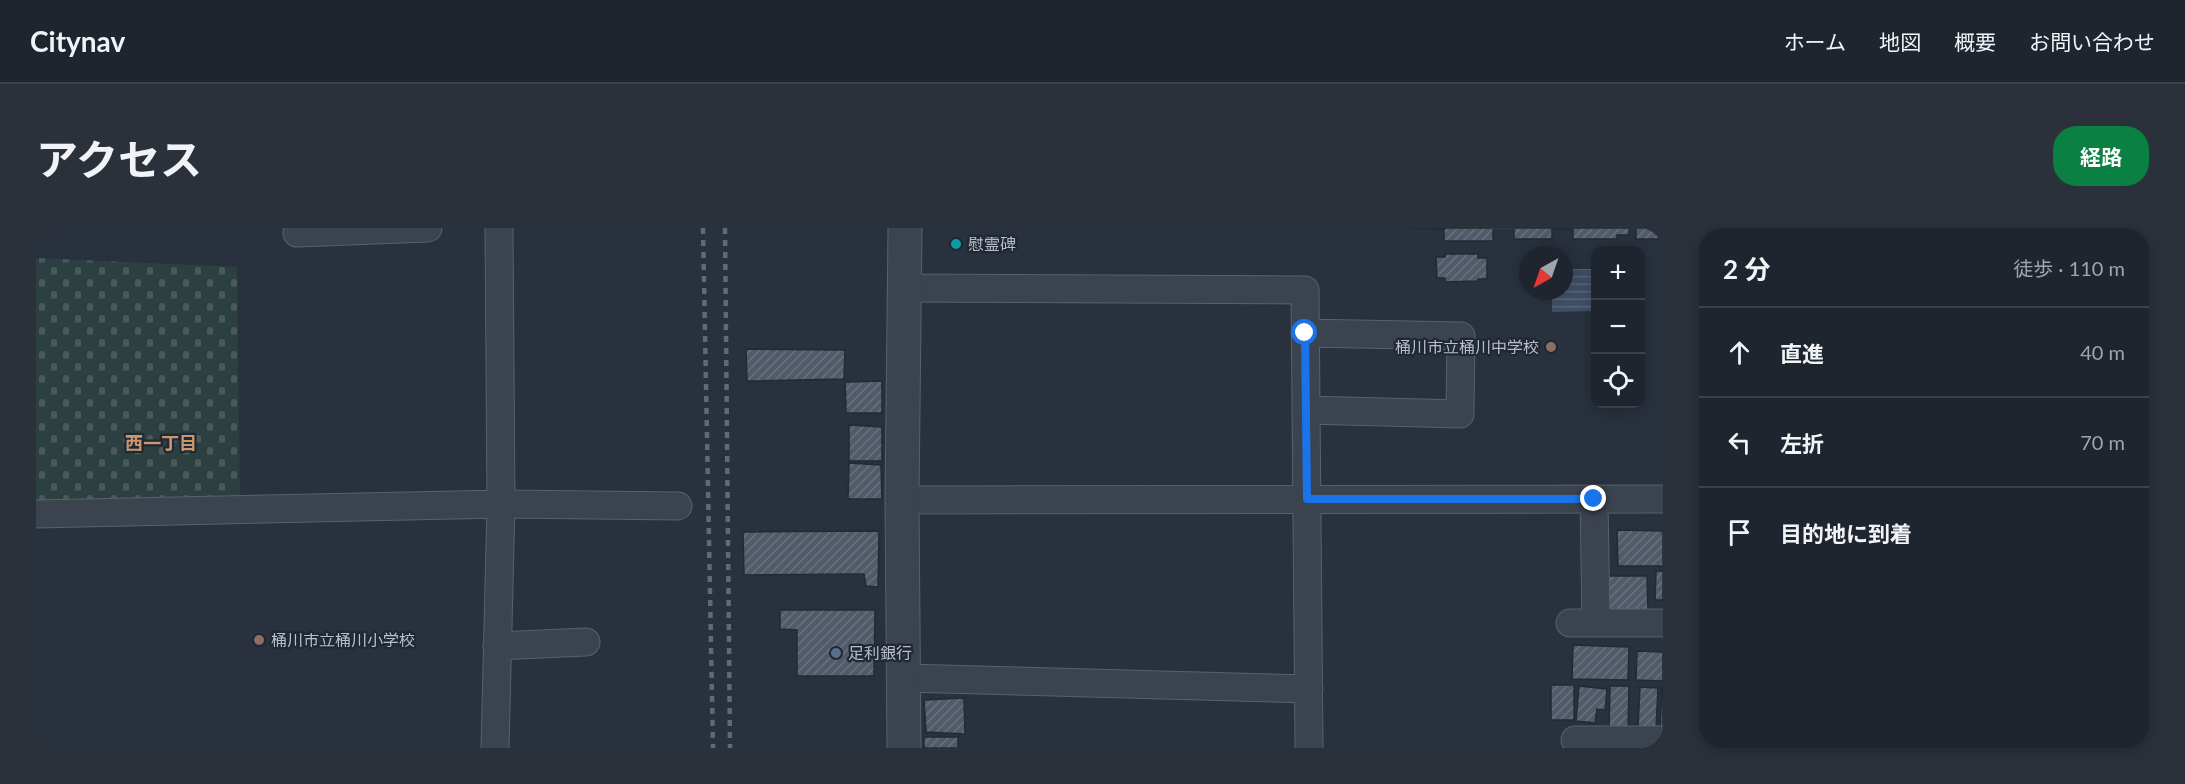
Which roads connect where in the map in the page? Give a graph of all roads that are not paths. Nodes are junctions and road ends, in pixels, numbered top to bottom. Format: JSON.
{"nodes":[{"id":1,"x":428,"y":228,"type":"edge"},
{"id":2,"x":499,"y":228,"type":"edge"},
{"id":3,"x":905,"y":228,"type":"edge"},
{"id":4,"x":297,"y":233,"type":"dead end"},
{"id":5,"x":904,"y":288,"type":"junction"},
{"id":6,"x":1305,"y":333,"type":"junction"},
{"id":7,"x":1306,"y":410,"type":"junction"},
{"id":8,"x":1307,"y":499,"type":"junction"},
{"id":9,"x":1594,"y":499,"type":"junction"},
{"id":10,"x":1663,"y":499,"type":"edge"},
{"id":11,"x":902,"y":500,"type":"junction"},
{"id":12,"x":501,"y":504,"type":"junction"},
{"id":13,"x":678,"y":507,"type":"dead end"},
{"id":14,"x":36,"y":514,"type":"edge"},
{"id":15,"x":1663,"y":623,"type":"edge"},
{"id":16,"x":586,"y":642,"type":"dead end"},
{"id":17,"x":497,"y":646,"type":"junction"},
{"id":18,"x":904,"y":678,"type":"junction"},
{"id":19,"x":1309,"y":689,"type":"junction"},
{"id":20,"x":1575,"y":740,"type":"dead end"},
{"id":21,"x":1663,"y":740,"type":"edge"},
{"id":22,"x":495,"y":748,"type":"edge"},
{"id":23,"x":904,"y":748,"type":"edge"},
{"id":24,"x":1309,"y":748,"type":"edge"}],
"edges":[{"from":1,"to":4,"type":"street"},
{"from":2,"to":12,"type":"street"},
{"from":3,"to":5,"type":"street"},
{"from":5,"to":6,"type":"street"},
{"from":5,"to":11,"type":"street"},
{"from":6,"to":7,"type":"street"},
{"from":6,"to":7,"type":"street"},
{"from":7,"to":8,"type":"street"},
{"from":8,"to":9,"type":"street"},
{"from":8,"to":11,"type":"street"},
{"from":8,"to":19,"type":"street"},
{"from":9,"to":10,"type":"street"},
{"from":9,"to":15,"type":"street"},
{"from":11,"to":18,"type":"street"},
{"from":12,"to":13,"type":"street"},
{"from":12,"to":14,"type":"street"},
{"from":12,"to":17,"type":"street"},
{"from":16,"to":17,"type":"street"},
{"from":17,"to":22,"type":"street"},
{"from":18,"to":19,"type":"street"},
{"from":18,"to":23,"type":"street"},
{"from":19,"to":24,"type":"street"},
{"from":20,"to":21,"type":"street"}]}
